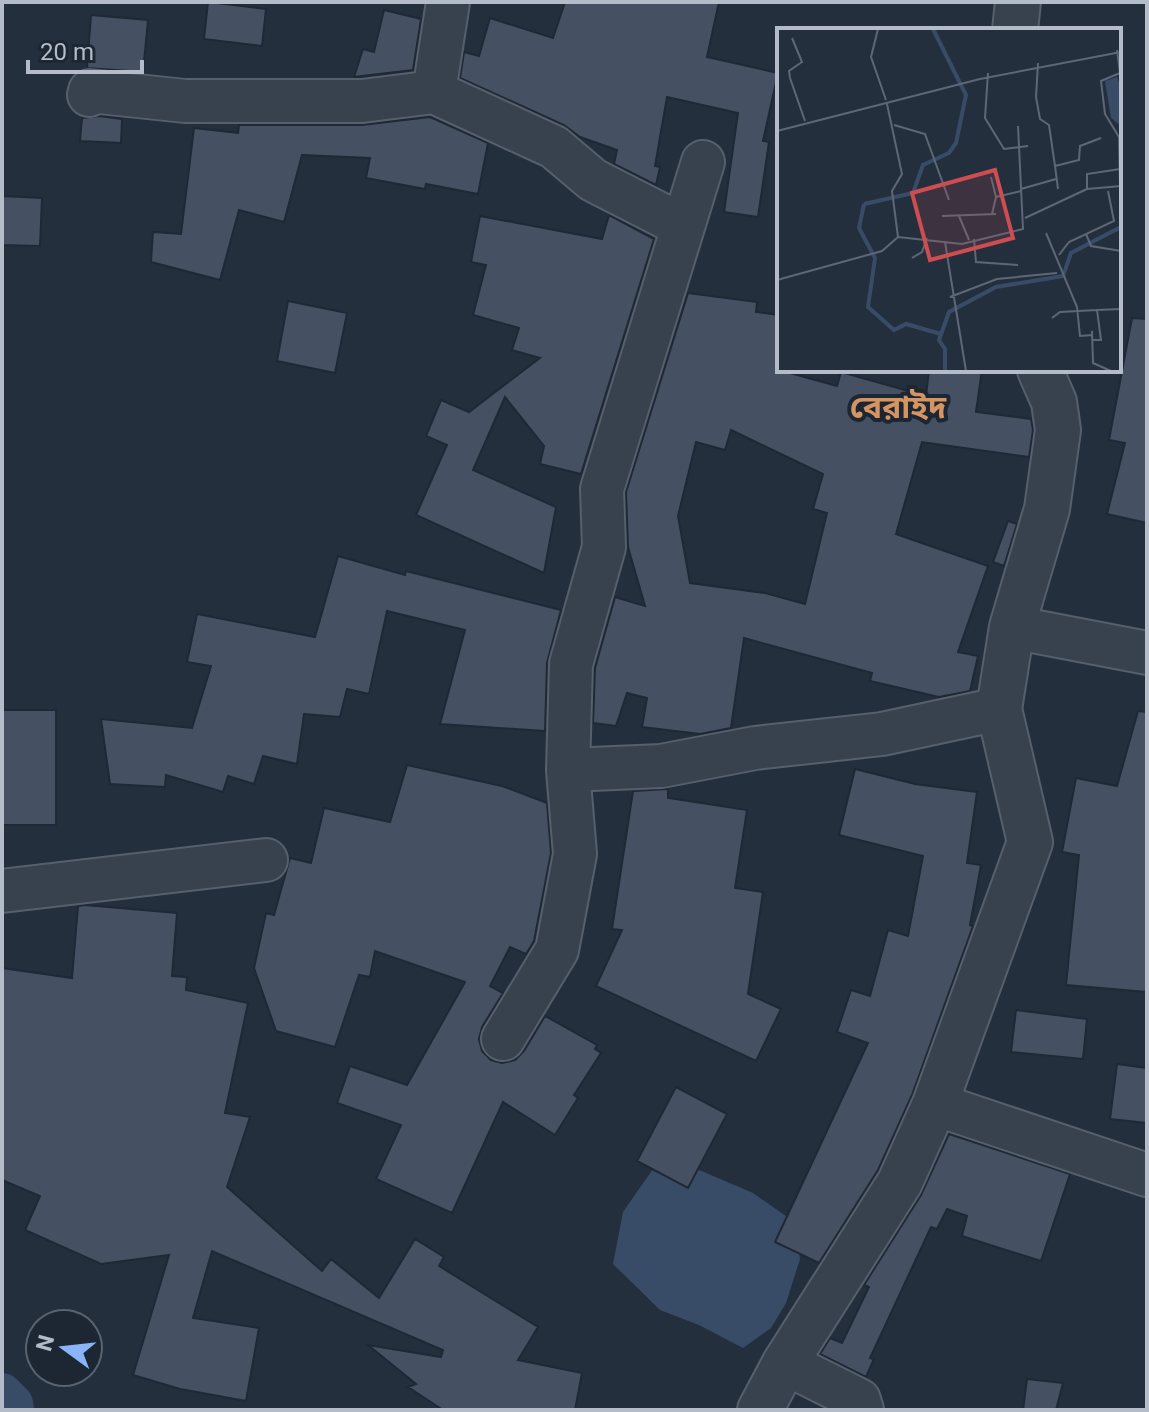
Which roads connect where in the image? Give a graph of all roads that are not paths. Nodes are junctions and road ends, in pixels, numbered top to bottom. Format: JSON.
{"nodes":[{"id":1,"x":448,"y":2,"type":"edge"},
{"id":2,"x":1018,"y":2,"type":"edge"},
{"id":3,"x":1015,"y":28,"type":"edge"},
{"id":4,"x":434,"y":92,"type":"junction"},
{"id":5,"x":89,"y":95,"type":"dead end"},
{"id":6,"x":703,"y":162,"type":"dead end"},
{"id":7,"x":683,"y":226,"type":"junction"},
{"id":8,"x":1041,"y":372,"type":"edge"},
{"id":9,"x":1012,"y":627,"type":"junction"},
{"id":10,"x":1147,"y":653,"type":"edge"},
{"id":11,"x":999,"y":709,"type":"junction"},
{"id":12,"x":568,"y":770,"type":"junction"},
{"id":13,"x":266,"y":860,"type":"dead end"},
{"id":14,"x":2,"y":891,"type":"edge"},
{"id":15,"x":503,"y":1039,"type":"dead end"},
{"id":16,"x":935,"y":1104,"type":"junction"},
{"id":17,"x":1147,"y":1175,"type":"edge"},
{"id":18,"x":785,"y":1363,"type":"junction"},
{"id":19,"x":760,"y":1410,"type":"edge"},
{"id":20,"x":862,"y":1410,"type":"edge"}],
"edges":[{"from":1,"to":4,"type":"street"},
{"from":2,"to":3,"type":"street"},
{"from":4,"to":5,"type":"street"},
{"from":4,"to":7,"type":"street"},
{"from":6,"to":7,"type":"street"},
{"from":7,"to":12,"type":"street"},
{"from":8,"to":9,"type":"street"},
{"from":9,"to":10,"type":"street"},
{"from":9,"to":11,"type":"street"},
{"from":11,"to":12,"type":"street"},
{"from":11,"to":16,"type":"street"},
{"from":12,"to":15,"type":"street"},
{"from":13,"to":14,"type":"street"},
{"from":16,"to":17,"type":"street"},
{"from":16,"to":18,"type":"street"},
{"from":18,"to":19,"type":"street"},
{"from":18,"to":20,"type":"street"}]}
